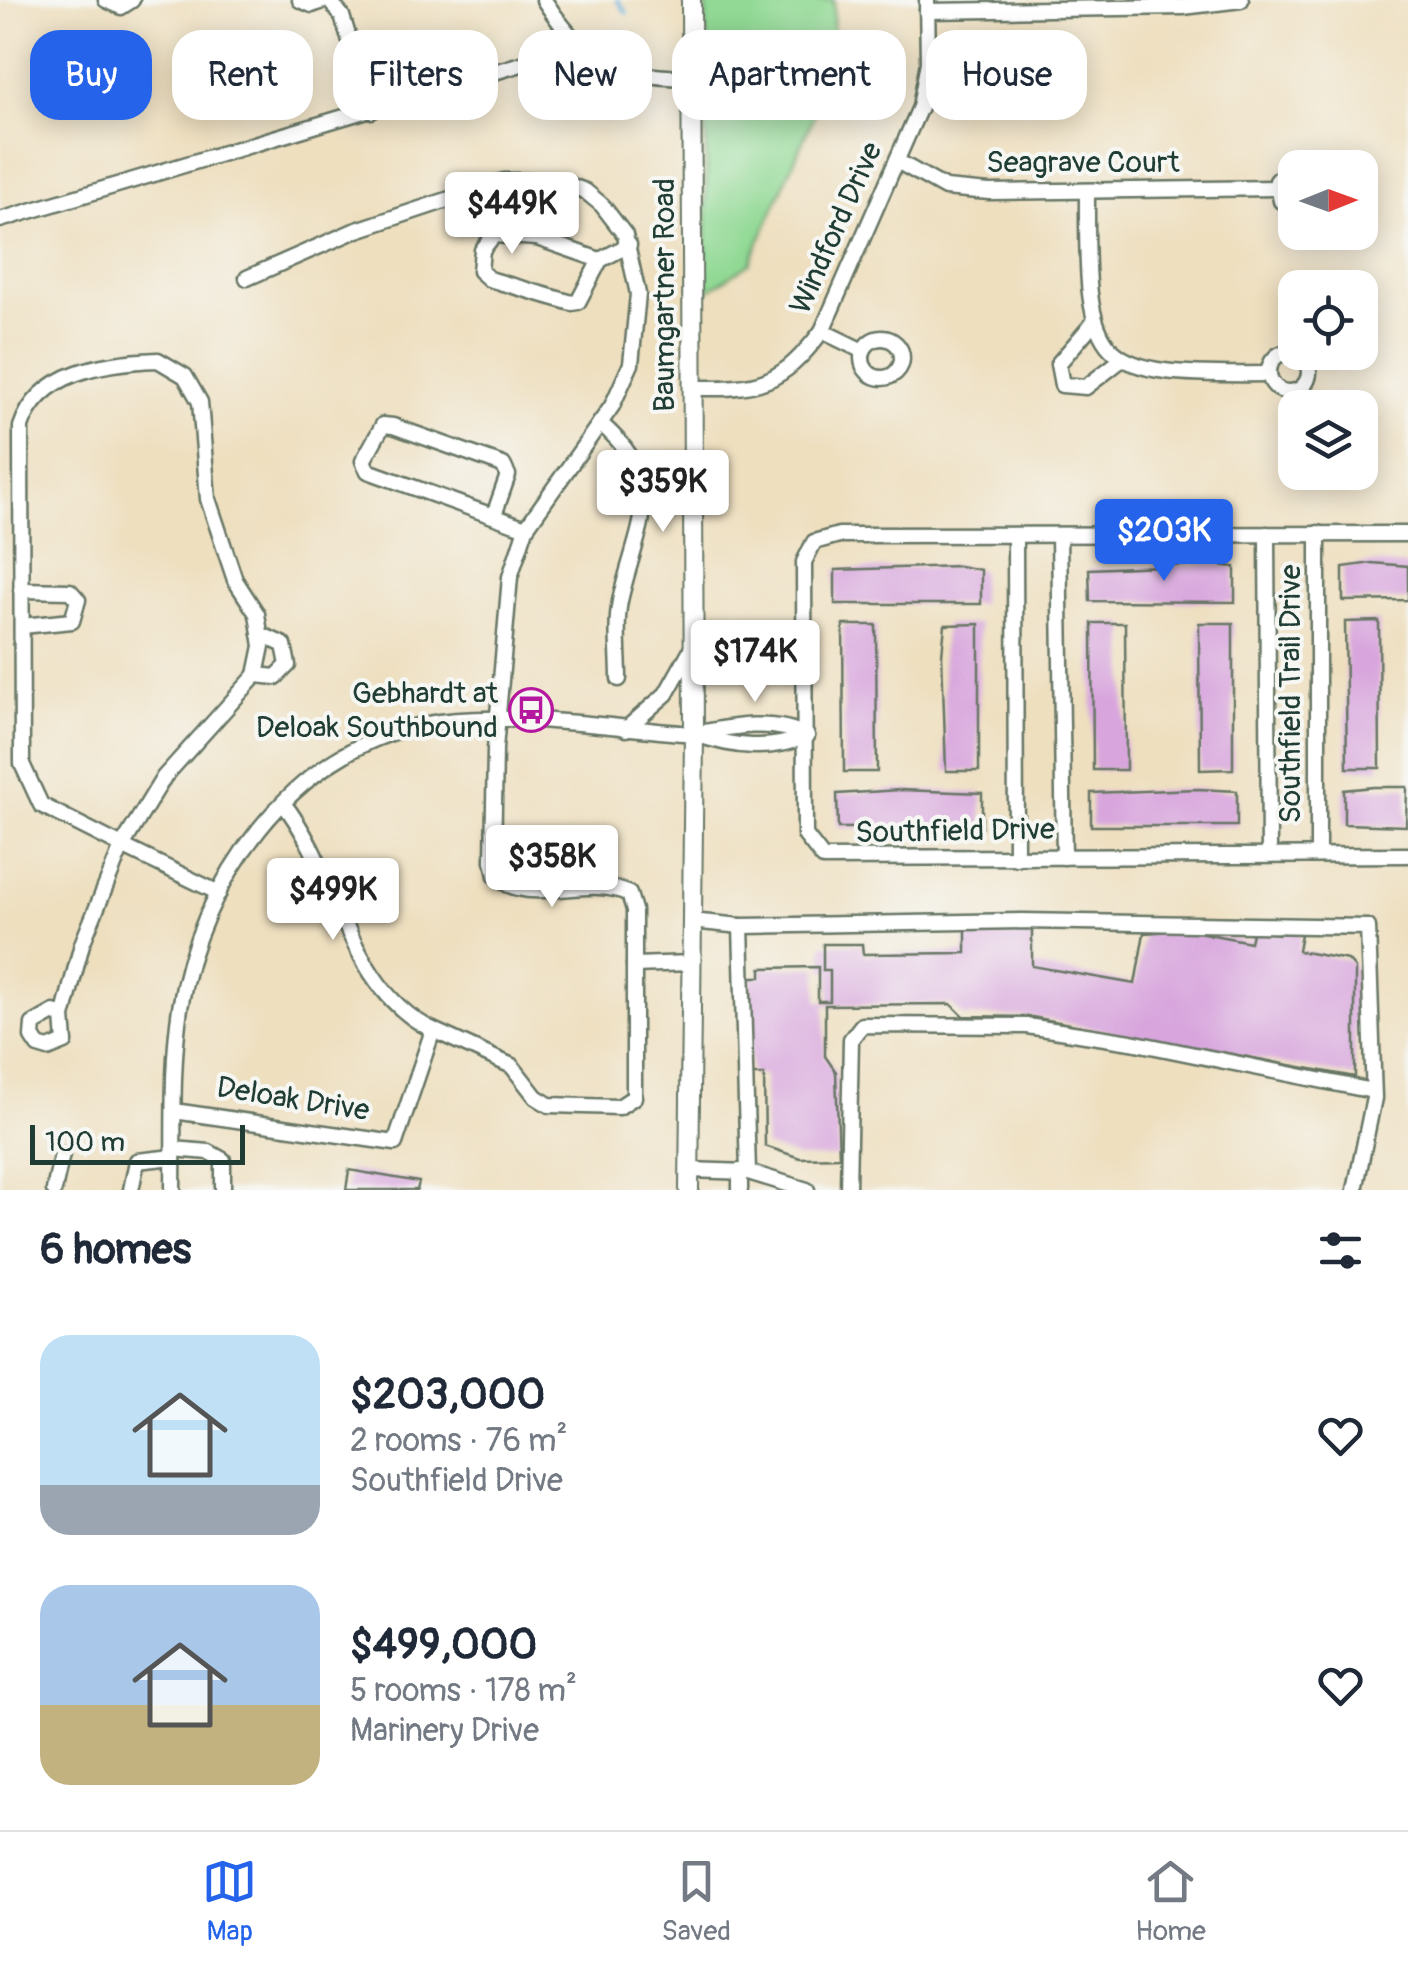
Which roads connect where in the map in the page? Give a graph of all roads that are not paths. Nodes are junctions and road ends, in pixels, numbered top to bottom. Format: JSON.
{"nodes":[{"id":1,"x":106,"y":0,"type":"edge"},
{"id":2,"x":132,"y":0,"type":"edge"},
{"id":3,"x":300,"y":0,"type":"edge"},
{"id":4,"x":327,"y":0,"type":"edge"},
{"id":5,"x":544,"y":0,"type":"edge"},
{"id":6,"x":691,"y":0,"type":"edge"},
{"id":7,"x":1241,"y":0,"type":"edge"},
{"id":8,"x":1119,"y":4,"type":"edge"},
{"id":9,"x":927,"y":6,"type":"edge"},
{"id":10,"x":346,"y":30,"type":"edge"},
{"id":11,"x":566,"y":30,"type":"edge"},
{"id":12,"x":691,"y":30,"type":"edge"},
{"id":13,"x":341,"y":120,"type":"edge"},
{"id":14,"x":691,"y":120,"type":"edge"},
{"id":15,"x":898,"y":161,"type":"junction"},
{"id":16,"x":1278,"y":184,"type":"edge"},
{"id":17,"x":1276,"y":188,"type":"junction"},
{"id":18,"x":1087,"y":191,"type":"junction"},
{"id":19,"x":1278,"y":193,"type":"edge"},
{"id":20,"x":0,"y":220,"type":"edge"},
{"id":21,"x":629,"y":245,"type":"junction"},
{"id":22,"x":600,"y":260,"type":"junction"},
{"id":23,"x":247,"y":278,"type":"dead end"},
{"id":24,"x":1094,"y":322,"type":"junction"},
{"id":25,"x":822,"y":331,"type":"junction"},
{"id":26,"x":863,"y":351,"type":"dead end"},
{"id":27,"x":1121,"y":360,"type":"junction"},
{"id":28,"x":1269,"y":374,"type":"dead end"},
{"id":29,"x":692,"y":388,"type":"junction"},
{"id":30,"x":600,"y":423,"type":"junction"},
{"id":31,"x":494,"y":516,"type":"junction"},
{"id":32,"x":526,"y":528,"type":"junction"},
{"id":33,"x":1060,"y":534,"type":"junction"},
{"id":34,"x":1267,"y":534,"type":"junction"},
{"id":35,"x":1318,"y":534,"type":"junction"},
{"id":36,"x":1408,"y":534,"type":"edge"},
{"id":37,"x":1016,"y":536,"type":"junction"},
{"id":38,"x":21,"y":590,"type":"junction"},
{"id":39,"x":22,"y":626,"type":"junction"},
{"id":40,"x":260,"y":634,"type":"junction"},
{"id":41,"x":693,"y":646,"type":"junction"},
{"id":42,"x":256,"y":676,"type":"junction"},
{"id":43,"x":619,"y":679,"type":"dead end"},
{"id":44,"x":498,"y":721,"type":"junction"},
{"id":45,"x":626,"y":729,"type":"junction"},
{"id":46,"x":694,"y":734,"type":"junction"},
{"id":47,"x":806,"y":736,"type":"junction"},
{"id":48,"x":283,"y":803,"type":"junction"},
{"id":49,"x":122,"y":846,"type":"junction"},
{"id":50,"x":1269,"y":855,"type":"junction"},
{"id":51,"x":1318,"y":855,"type":"junction"},
{"id":52,"x":1408,"y":855,"type":"edge"},
{"id":53,"x":1064,"y":856,"type":"junction"},
{"id":54,"x":1016,"y":858,"type":"junction"},
{"id":55,"x":219,"y":893,"type":"junction"},
{"id":56,"x":691,"y":922,"type":"junction"},
{"id":57,"x":741,"y":926,"type":"junction"},
{"id":58,"x":691,"y":962,"type":"junction"},
{"id":59,"x":634,"y":965,"type":"junction"},
{"id":60,"x":64,"y":1017,"type":"dead end"},
{"id":61,"x":433,"y":1030,"type":"junction"},
{"id":62,"x":1374,"y":1091,"type":"junction"},
{"id":63,"x":174,"y":1111,"type":"junction"},
{"id":64,"x":173,"y":1153,"type":"junction"},
{"id":65,"x":62,"y":1154,"type":"dead end"},
{"id":66,"x":689,"y":1170,"type":"junction"},
{"id":67,"x":744,"y":1171,"type":"junction"},
{"id":68,"x":770,"y":1184,"type":"edge"},
{"id":69,"x":803,"y":1189,"type":"edge"},
{"id":70,"x":54,"y":1190,"type":"edge"},
{"id":71,"x":131,"y":1190,"type":"edge"},
{"id":72,"x":173,"y":1190,"type":"edge"},
{"id":73,"x":223,"y":1190,"type":"edge"},
{"id":74,"x":689,"y":1190,"type":"edge"},
{"id":75,"x":740,"y":1190,"type":"edge"},
{"id":76,"x":848,"y":1190,"type":"edge"},
{"id":77,"x":1355,"y":1190,"type":"edge"}],
"edges":[{"from":1,"to":2,"type":"street"},
{"from":3,"to":4,"type":"street"},
{"from":4,"to":10,"type":"street"},
{"from":5,"to":11,"type":"street"},
{"from":6,"to":12,"type":"main road","name":"Baumgartner Road"},
{"from":7,"to":8,"type":"street"},
{"from":8,"to":9,"type":"street"},
{"from":9,"to":15,"type":"street","name":"Windford Drive"},
{"from":13,"to":20,"type":"street"},
{"from":14,"to":29,"type":"main road","name":"Baumgartner Road"},
{"from":15,"to":18,"type":"street","name":"Seagrave Court"},
{"from":15,"to":25,"type":"street","name":"Windford Drive"},
{"from":16,"to":17,"type":"street"},
{"from":17,"to":18,"type":"street","name":"Seagrave Court"},
{"from":17,"to":19,"type":"street"},
{"from":18,"to":24,"type":"street"},
{"from":21,"to":22,"type":"street"},
{"from":21,"to":23,"type":"street"},
{"from":21,"to":30,"type":"street"},
{"from":22,"to":22,"type":"street"},
{"from":24,"to":27,"type":"street"},
{"from":24,"to":27,"type":"street"},
{"from":25,"to":26,"type":"street"},
{"from":25,"to":29,"type":"street","name":"Windford Drive"},
{"from":27,"to":28,"type":"street"},
{"from":29,"to":41,"type":"main road","name":"Baumgartner Road"},
{"from":30,"to":32,"type":"street"},
{"from":30,"to":43,"type":"street"},
{"from":31,"to":31,"type":"street"},
{"from":31,"to":32,"type":"street"},
{"from":32,"to":44,"type":"street"},
{"from":33,"to":34,"type":"street","name":"Southfield Drive"},
{"from":33,"to":37,"type":"street","name":"Southfield Drive"},
{"from":33,"to":53,"type":"street"},
{"from":34,"to":35,"type":"street","name":"Southfield Drive"},
{"from":34,"to":50,"type":"street","name":"Southfield Trail Drive"},
{"from":35,"to":36,"type":"street","name":"Southfield Drive"},
{"from":35,"to":51,"type":"street","name":"Southfield Trail Drive"},
{"from":37,"to":47,"type":"street","name":"Southfield Drive"},
{"from":37,"to":54,"type":"street"},
{"from":38,"to":39,"type":"street"},
{"from":38,"to":39,"type":"street"},
{"from":38,"to":40,"type":"street"},
{"from":39,"to":49,"type":"street"},
{"from":40,"to":42,"type":"street"},
{"from":40,"to":42,"type":"street"},
{"from":41,"to":45,"type":"street"},
{"from":41,"to":46,"type":"main road","name":"Baumgartner Road"},
{"from":42,"to":49,"type":"street"},
{"from":44,"to":45,"type":"street"},
{"from":44,"to":48,"type":"street"},
{"from":44,"to":59,"type":"street"},
{"from":45,"to":46,"type":"street"},
{"from":46,"to":47,"type":"street"},
{"from":46,"to":56,"type":"main road","name":"Baumgartner Road"},
{"from":47,"to":54,"type":"street","name":"Southfield Drive"},
{"from":48,"to":55,"type":"street"},
{"from":48,"to":61,"type":"street"},
{"from":49,"to":55,"type":"street"},
{"from":49,"to":60,"type":"street"},
{"from":50,"to":51,"type":"street","name":"Southfield Drive"},
{"from":50,"to":53,"type":"street","name":"Southfield Drive"},
{"from":51,"to":52,"type":"street","name":"Southfield Drive"},
{"from":53,"to":54,"type":"street","name":"Southfield Drive"},
{"from":55,"to":63,"type":"street"},
{"from":56,"to":57,"type":"street"},
{"from":56,"to":58,"type":"main road","name":"Baumgartner Road"},
{"from":57,"to":62,"type":"street"},
{"from":57,"to":67,"type":"street"},
{"from":58,"to":59,"type":"street"},
{"from":58,"to":66,"type":"main road","name":"Baumgartner Road"},
{"from":59,"to":61,"type":"street"},
{"from":61,"to":63,"type":"street","name":"Deloak Drive"},
{"from":62,"to":76,"type":"street"},
{"from":62,"to":77,"type":"street"},
{"from":63,"to":64,"type":"street"},
{"from":64,"to":71,"type":"street"},
{"from":64,"to":72,"type":"street"},
{"from":64,"to":73,"type":"street"},
{"from":65,"to":70,"type":"street"},
{"from":66,"to":67,"type":"street"},
{"from":66,"to":74,"type":"main road","name":"Baumgartner Road"},
{"from":67,"to":68,"type":"street"},
{"from":67,"to":75,"type":"street"},
{"from":68,"to":69,"type":"street"}]}
